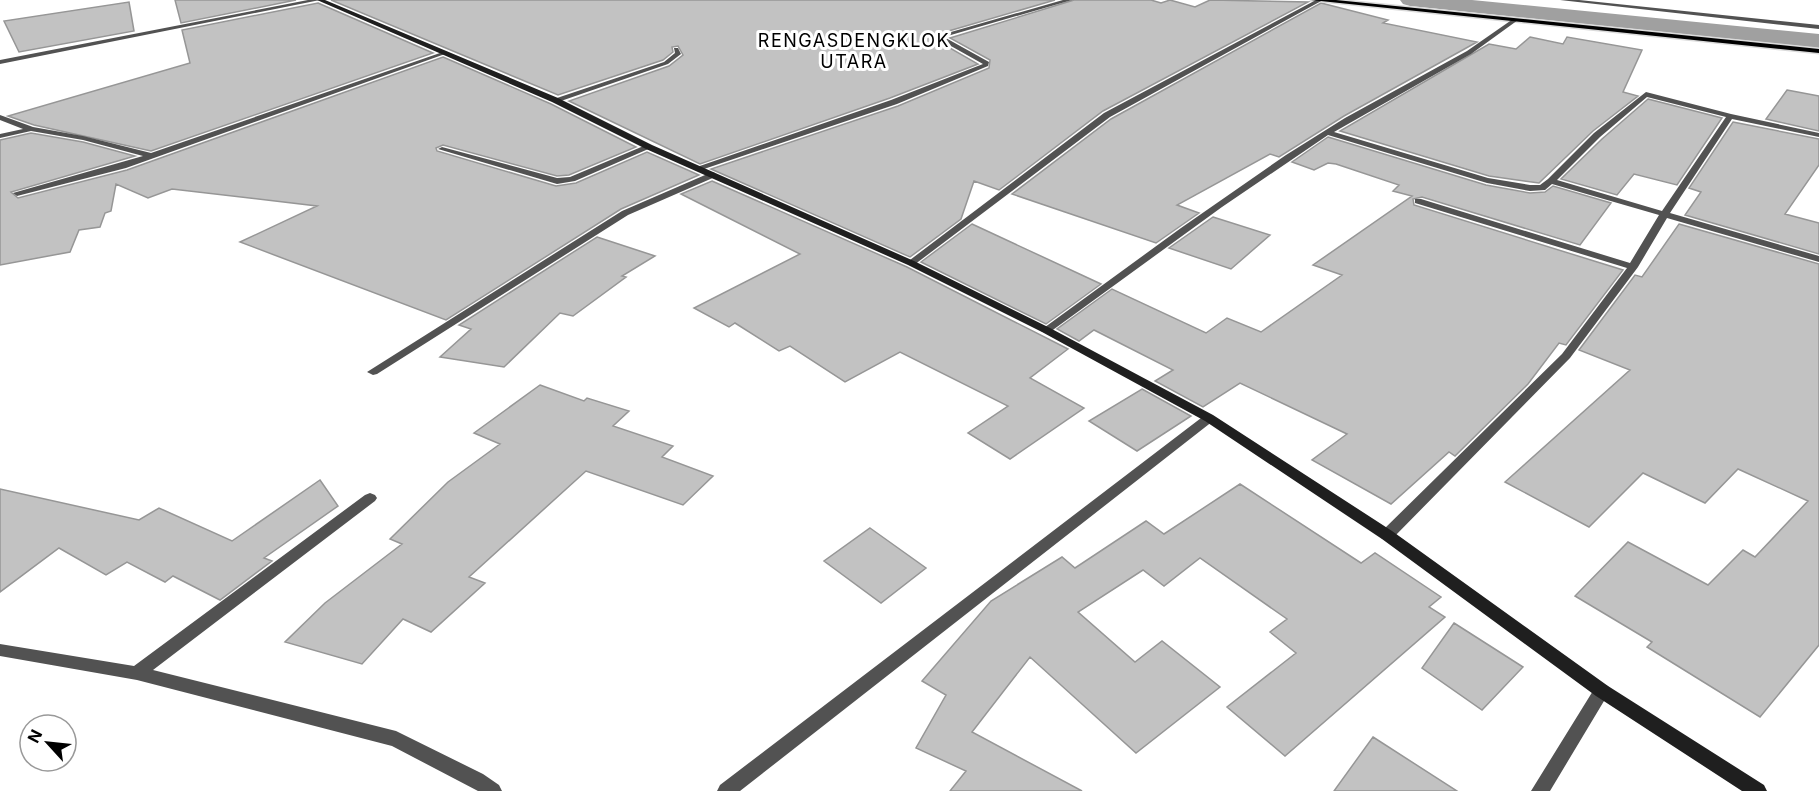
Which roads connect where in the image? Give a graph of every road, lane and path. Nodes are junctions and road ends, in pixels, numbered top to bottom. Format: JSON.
{"nodes":[{"id":1,"x":319,"y":0,"type":"edge"},
{"id":2,"x":1069,"y":0,"type":"edge"},
{"id":3,"x":1315,"y":0,"type":"edge"},
{"id":4,"x":1320,"y":0,"type":"edge"},
{"id":5,"x":1563,"y":0,"type":"edge"},
{"id":6,"x":1515,"y":20,"type":"junction"},
{"id":7,"x":1819,"y":27,"type":"edge"},
{"id":8,"x":676,"y":49,"type":"dead end"},
{"id":9,"x":1819,"y":51,"type":"edge"},
{"id":10,"x":442,"y":54,"type":"junction"},
{"id":11,"x":0,"y":62,"type":"edge"},
{"id":12,"x":555,"y":100,"type":"junction"},
{"id":13,"x":1730,"y":116,"type":"junction"},
{"id":14,"x":0,"y":117,"type":"edge"},
{"id":15,"x":31,"y":129,"type":"junction"},
{"id":16,"x":1328,"y":132,"type":"junction"},
{"id":17,"x":1819,"y":135,"type":"edge"},
{"id":18,"x":0,"y":136,"type":"edge"},
{"id":19,"x":649,"y":147,"type":"junction"},
{"id":20,"x":442,"y":149,"type":"dead end"},
{"id":21,"x":152,"y":156,"type":"junction"},
{"id":22,"x":698,"y":168,"type":"junction"},
{"id":23,"x":712,"y":176,"type":"junction"},
{"id":24,"x":1551,"y":181,"type":"junction"},
{"id":25,"x":17,"y":193,"type":"dead end"},
{"id":26,"x":1418,"y":201,"type":"dead end"},
{"id":27,"x":1665,"y":213,"type":"junction"},
{"id":28,"x":1819,"y":258,"type":"edge"},
{"id":29,"x":911,"y":263,"type":"junction"},
{"id":30,"x":1633,"y":267,"type":"junction"},
{"id":31,"x":1046,"y":330,"type":"junction"},
{"id":32,"x":373,"y":372,"type":"dead end"},
{"id":33,"x":1209,"y":418,"type":"junction"},
{"id":34,"x":370,"y":498,"type":"dead end"},
{"id":35,"x":1387,"y":534,"type":"junction"},
{"id":36,"x":0,"y":651,"type":"edge"},
{"id":37,"x":137,"y":673,"type":"junction"},
{"id":38,"x":1602,"y":691,"type":"junction"},
{"id":39,"x":493,"y":791,"type":"edge"},
{"id":40,"x":726,"y":791,"type":"edge"},
{"id":41,"x":1540,"y":791,"type":"edge"},
{"id":42,"x":1758,"y":791,"type":"edge"}],
"edges":[{"from":1,"to":10,"type":"street"},
{"from":1,"to":11,"type":"street"},
{"from":2,"to":22,"type":"street"},
{"from":3,"to":4,"type":"main road"},
{"from":4,"to":6,"type":"main road"},
{"from":4,"to":29,"type":"street"},
{"from":5,"to":7,"type":"street"},
{"from":6,"to":9,"type":"main road"},
{"from":6,"to":16,"type":"street"},
{"from":8,"to":12,"type":"street"},
{"from":10,"to":12,"type":"street"},
{"from":10,"to":21,"type":"street"},
{"from":12,"to":19,"type":"street"},
{"from":13,"to":17,"type":"street"},
{"from":13,"to":24,"type":"street"},
{"from":13,"to":27,"type":"street"},
{"from":14,"to":15,"type":"street"},
{"from":15,"to":18,"type":"street"},
{"from":15,"to":21,"type":"street"},
{"from":16,"to":24,"type":"street"},
{"from":16,"to":31,"type":"street"},
{"from":19,"to":20,"type":"street"},
{"from":19,"to":22,"type":"street"},
{"from":21,"to":25,"type":"street"},
{"from":22,"to":23,"type":"street"},
{"from":23,"to":29,"type":"street"},
{"from":23,"to":32,"type":"street"},
{"from":24,"to":27,"type":"street"},
{"from":26,"to":30,"type":"street"},
{"from":27,"to":28,"type":"street"},
{"from":27,"to":30,"type":"street"},
{"from":29,"to":31,"type":"street"},
{"from":30,"to":35,"type":"street"},
{"from":31,"to":33,"type":"street"},
{"from":33,"to":35,"type":"street"},
{"from":33,"to":40,"type":"street"},
{"from":34,"to":37,"type":"street"},
{"from":35,"to":38,"type":"street"},
{"from":36,"to":37,"type":"street"},
{"from":37,"to":39,"type":"street"},
{"from":38,"to":41,"type":"street"},
{"from":38,"to":42,"type":"street"}]}
